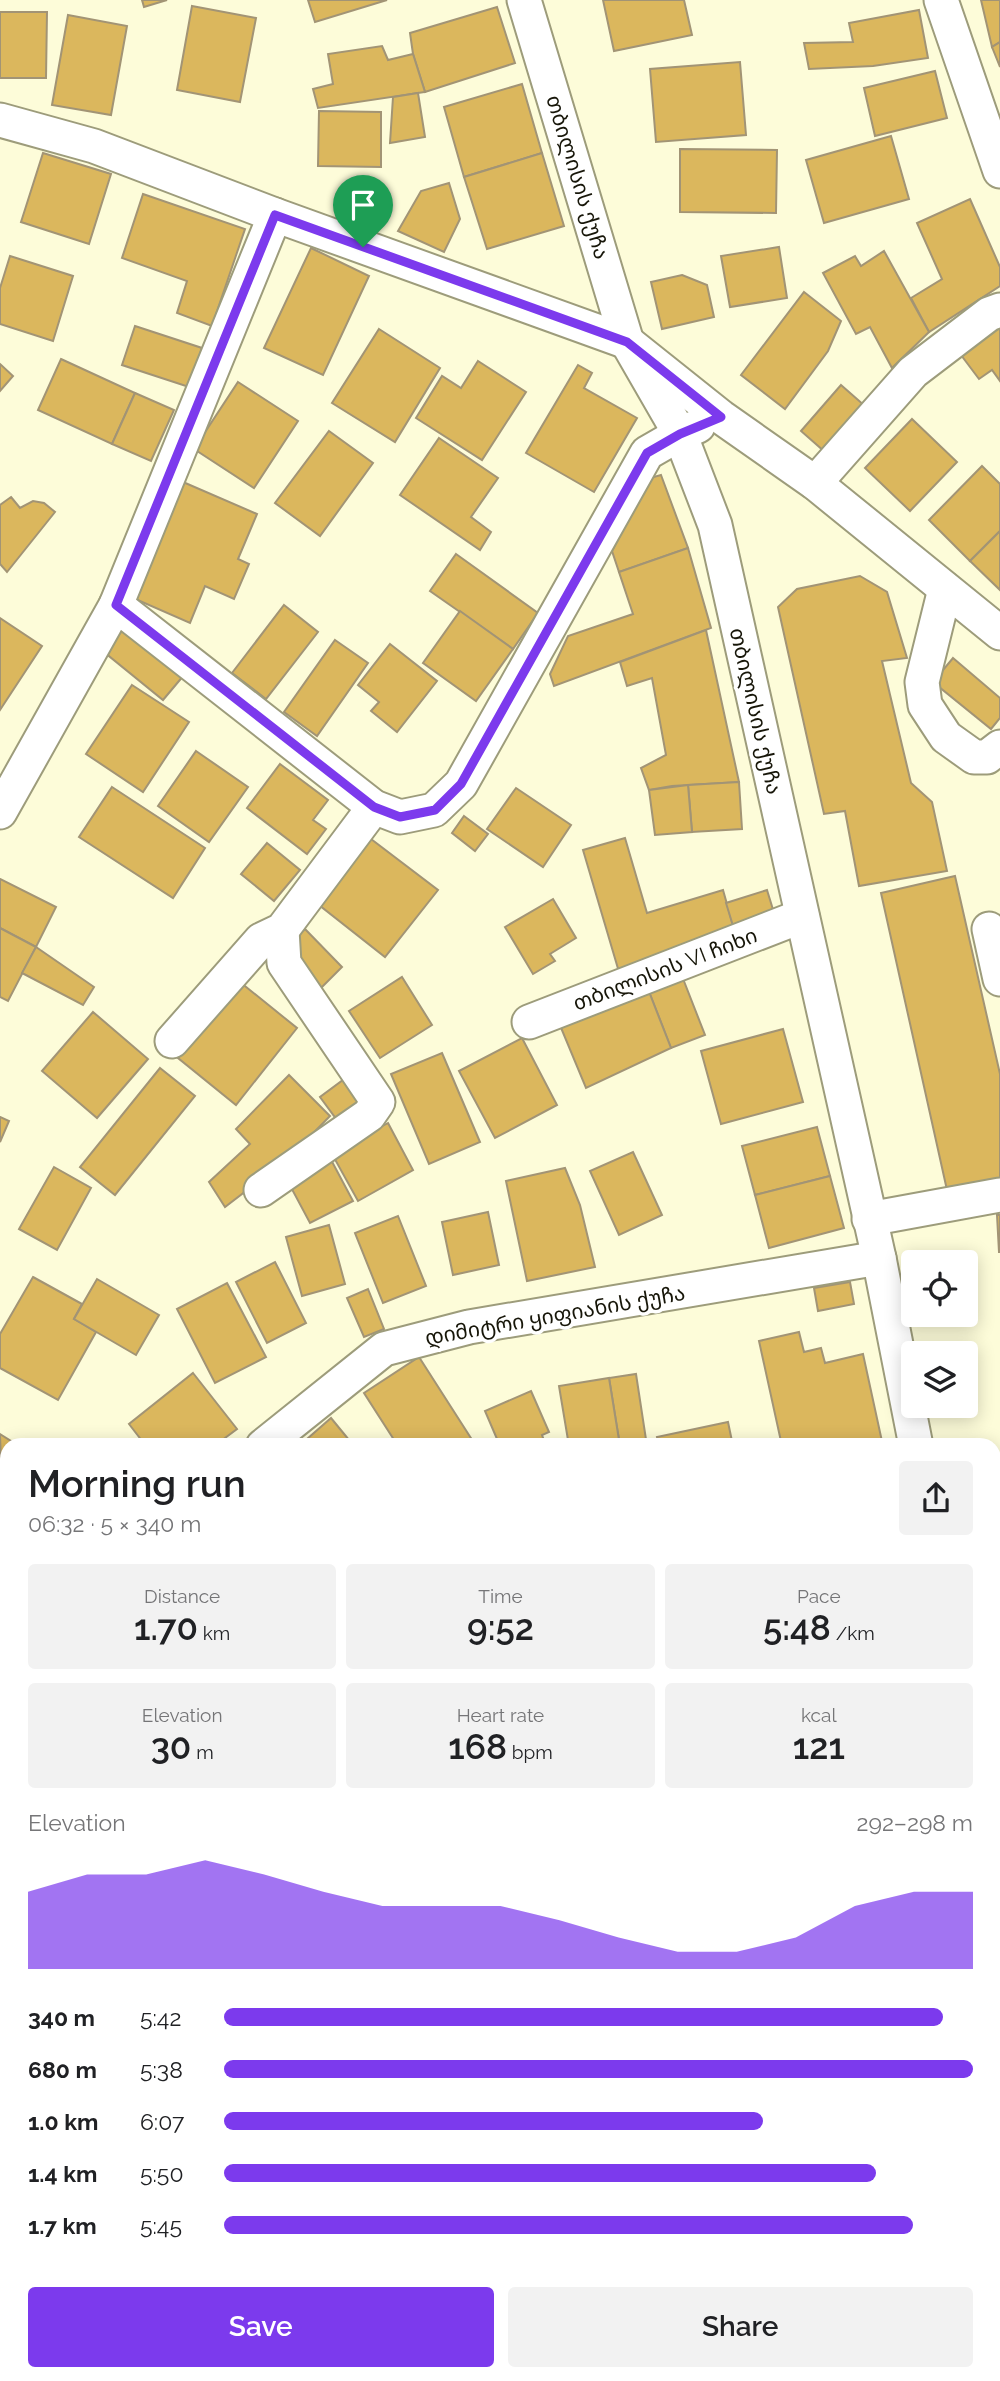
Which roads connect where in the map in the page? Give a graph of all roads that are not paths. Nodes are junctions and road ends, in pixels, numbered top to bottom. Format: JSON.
{"nodes":[{"id":1,"x":524,"y":0,"type":"edge"},
{"id":2,"x":941,"y":0,"type":"edge"},
{"id":3,"x":0,"y":120,"type":"edge"},
{"id":4,"x":1000,"y":171,"type":"edge"},
{"id":5,"x":275,"y":215,"type":"junction"},
{"id":6,"x":1000,"y":310,"type":"edge"},
{"id":7,"x":627,"y":342,"type":"junction"},
{"id":8,"x":721,"y":417,"type":"junction"},
{"id":9,"x":680,"y":434,"type":"junction"},
{"id":10,"x":815,"y":483,"type":"junction"},
{"id":11,"x":945,"y":589,"type":"junction"},
{"id":12,"x":116,"y":605,"type":"junction"},
{"id":13,"x":1000,"y":633,"type":"edge"},
{"id":14,"x":1000,"y":747,"type":"edge"},
{"id":15,"x":374,"y":807,"type":"junction"},
{"id":16,"x":0,"y":812,"type":"edge"},
{"id":17,"x":802,"y":916,"type":"junction"},
{"id":18,"x":989,"y":929,"type":"dead end"},
{"id":19,"x":282,"y":930,"type":"junction"},
{"id":20,"x":1000,"y":979,"type":"edge"},
{"id":21,"x":528,"y":1023,"type":"dead end"},
{"id":22,"x":172,"y":1041,"type":"dead end"},
{"id":23,"x":261,"y":1190,"type":"dead end"},
{"id":24,"x":1000,"y":1195,"type":"edge"},
{"id":25,"x":869,"y":1219,"type":"junction"},
{"id":26,"x":879,"y":1258,"type":"junction"},
{"id":27,"x":273,"y":1438,"type":"edge"},
{"id":28,"x":914,"y":1438,"type":"edge"}],
"edges":[{"from":1,"to":7,"type":"street","name":"თბილისის ქუჩა"},
{"from":2,"to":4,"type":"street"},
{"from":3,"to":5,"type":"street"},
{"from":5,"to":7,"type":"street"},
{"from":5,"to":12,"type":"street"},
{"from":6,"to":10,"type":"street"},
{"from":7,"to":8,"type":"street"},
{"from":7,"to":9,"type":"street","name":"თბილისის ქუჩა"},
{"from":8,"to":9,"type":"street"},
{"from":8,"to":10,"type":"street"},
{"from":9,"to":15,"type":"street"},
{"from":9,"to":17,"type":"street","name":"თბილისის ქუჩა"},
{"from":10,"to":11,"type":"street"},
{"from":11,"to":13,"type":"street"},
{"from":11,"to":14,"type":"street"},
{"from":12,"to":15,"type":"street"},
{"from":12,"to":16,"type":"street"},
{"from":15,"to":19,"type":"street"},
{"from":17,"to":21,"type":"street","name":"თბილისის VI ჩიხი"},
{"from":17,"to":25,"type":"street","name":"თბილისის ქუჩა"},
{"from":18,"to":20,"type":"street"},
{"from":19,"to":22,"type":"street"},
{"from":19,"to":23,"type":"street"},
{"from":24,"to":25,"type":"street"},
{"from":25,"to":26,"type":"street","name":"თბილისის ქუჩა"},
{"from":26,"to":27,"type":"street","name":"დიმიტრი ყიფიანის ქუჩა"},
{"from":26,"to":28,"type":"street","name":"თბილისის ქუჩა"}]}
